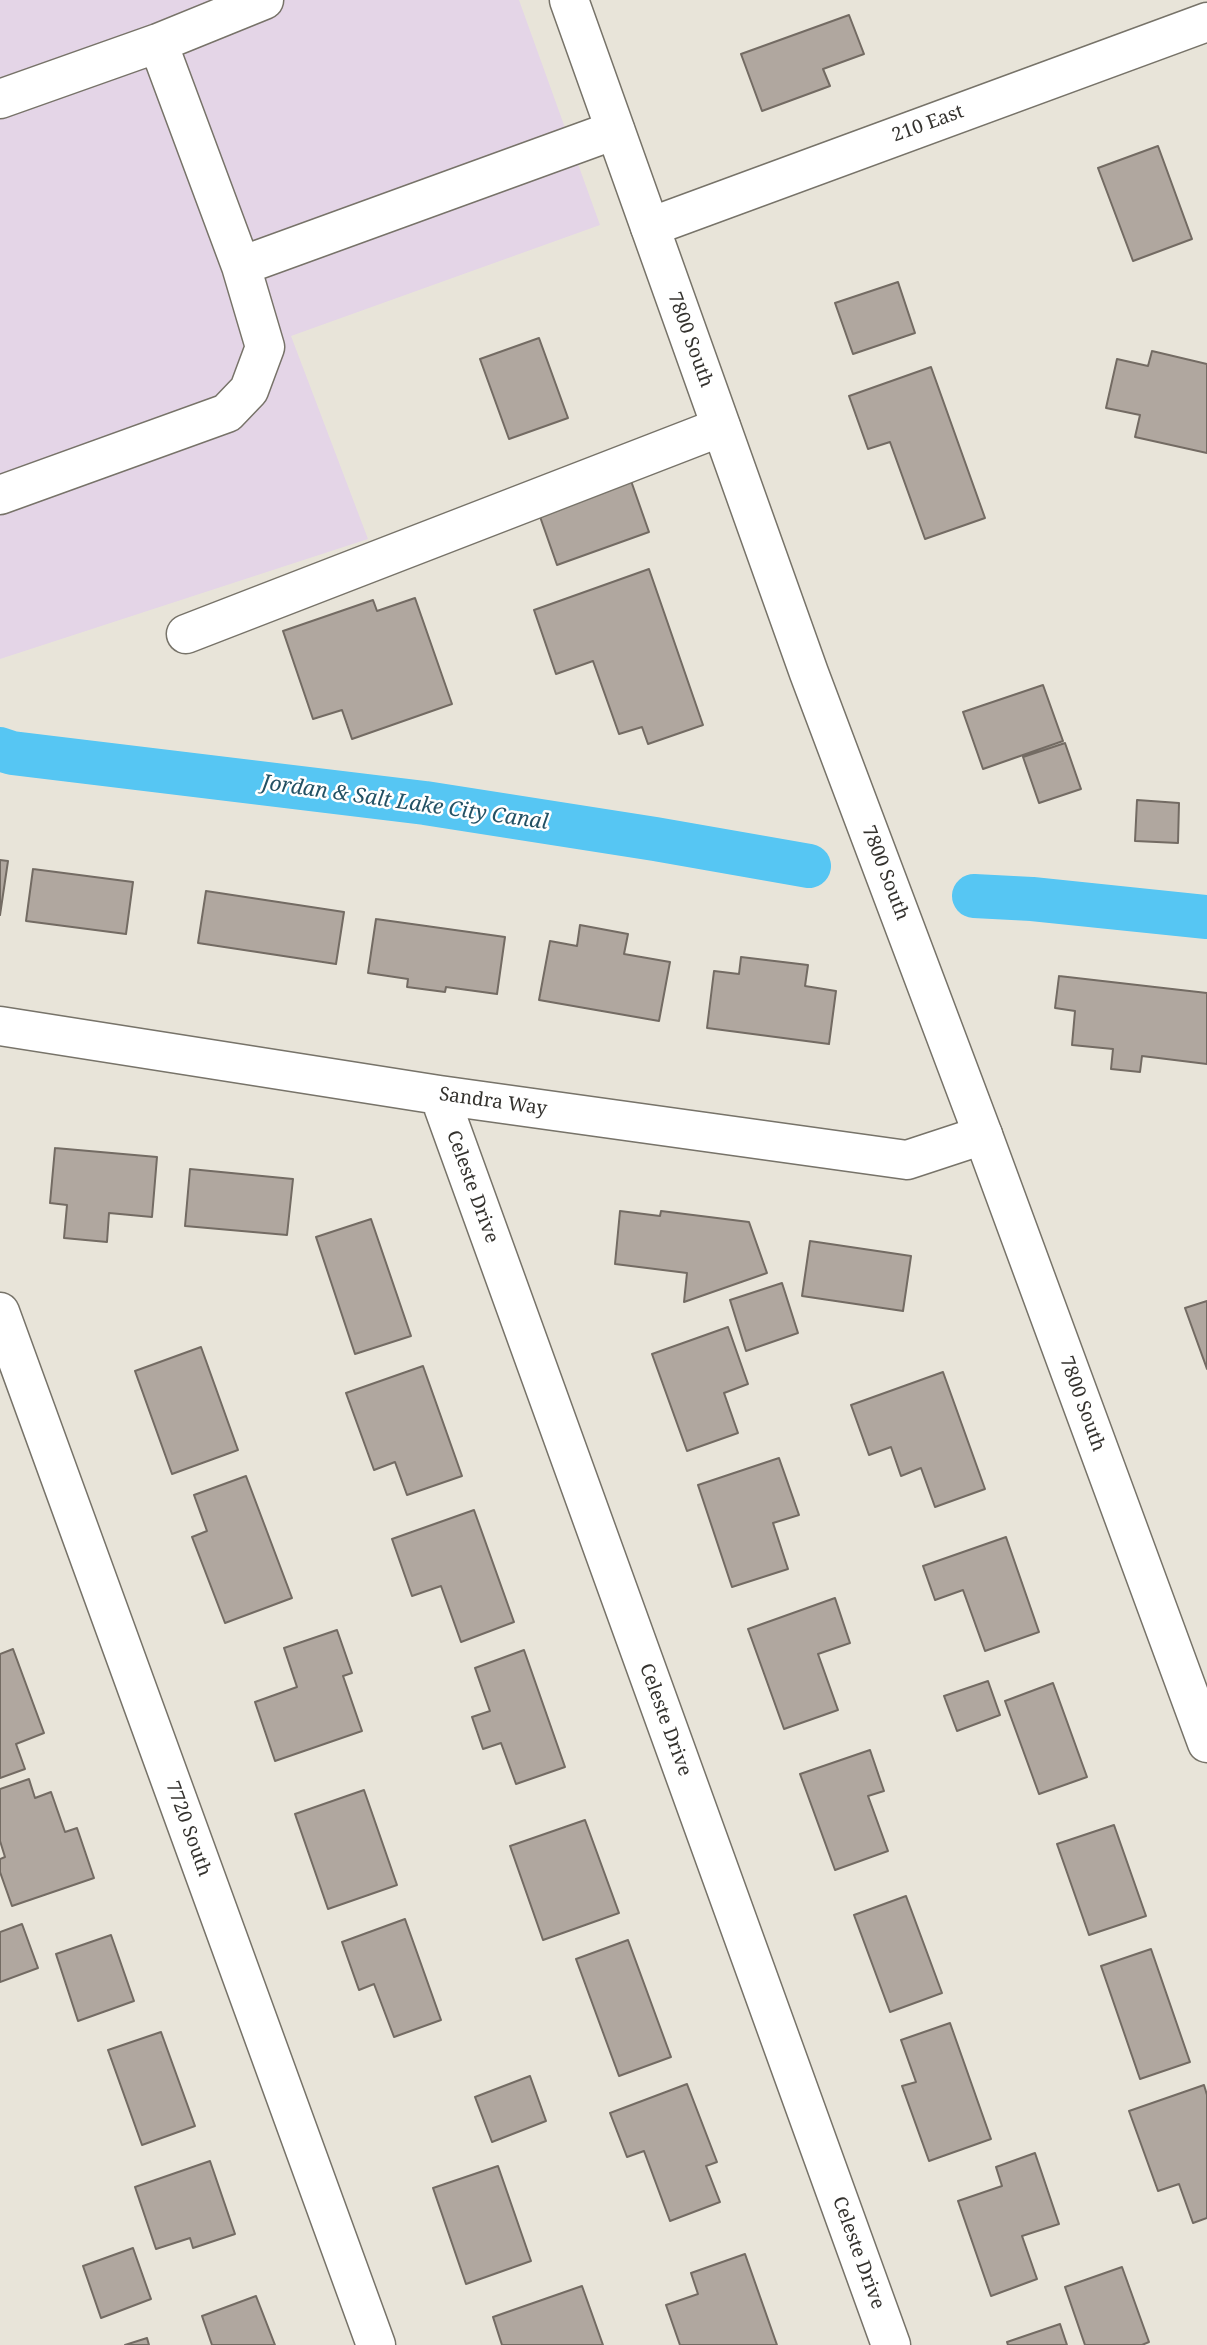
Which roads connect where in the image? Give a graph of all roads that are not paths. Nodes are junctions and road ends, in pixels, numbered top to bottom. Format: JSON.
{"nodes":[{"id":1,"x":264,"y":0,"type":"edge"},
{"id":2,"x":569,"y":0,"type":"edge"},
{"id":3,"x":1203,"y":0,"type":"edge"},
{"id":4,"x":1207,"y":12,"type":"edge"},
{"id":5,"x":1207,"y":22,"type":"edge"},
{"id":6,"x":158,"y":43,"type":"junction"},
{"id":7,"x":0,"y":99,"type":"edge"},
{"id":8,"x":615,"y":130,"type":"junction"},
{"id":9,"x":650,"y":227,"type":"junction"},
{"id":10,"x":241,"y":265,"type":"junction"},
{"id":11,"x":721,"y":427,"type":"junction"},
{"id":12,"x":0,"y":495,"type":"edge"},
{"id":13,"x":186,"y":634,"type":"dead end"},
{"id":14,"x":0,"y":1026,"type":"edge"},
{"id":15,"x":439,"y":1095,"type":"junction"},
{"id":16,"x":983,"y":1135,"type":"junction"},
{"id":17,"x":0,"y":1312,"type":"edge"},
{"id":18,"x":1207,"y":1743,"type":"edge"},
{"id":19,"x":376,"y":2345,"type":"edge"},
{"id":20,"x":891,"y":2345,"type":"edge"}],
"edges":[{"from":1,"to":6,"type":"street"},
{"from":2,"to":8,"type":"street","name":"7800 South"},
{"from":3,"to":4,"type":"street"},
{"from":5,"to":9,"type":"street","name":"210 East"},
{"from":6,"to":7,"type":"street"},
{"from":6,"to":10,"type":"street"},
{"from":8,"to":9,"type":"street","name":"7800 South"},
{"from":8,"to":10,"type":"street"},
{"from":9,"to":11,"type":"street","name":"7800 South"},
{"from":10,"to":12,"type":"street"},
{"from":11,"to":13,"type":"street"},
{"from":11,"to":16,"type":"street","name":"7800 South"},
{"from":14,"to":15,"type":"street","name":"Sandra Way"},
{"from":15,"to":16,"type":"street","name":"Sandra Way"},
{"from":15,"to":20,"type":"street","name":"Celeste Drive"},
{"from":16,"to":18,"type":"street","name":"7800 South"},
{"from":17,"to":19,"type":"street","name":"7720 South"}]}
